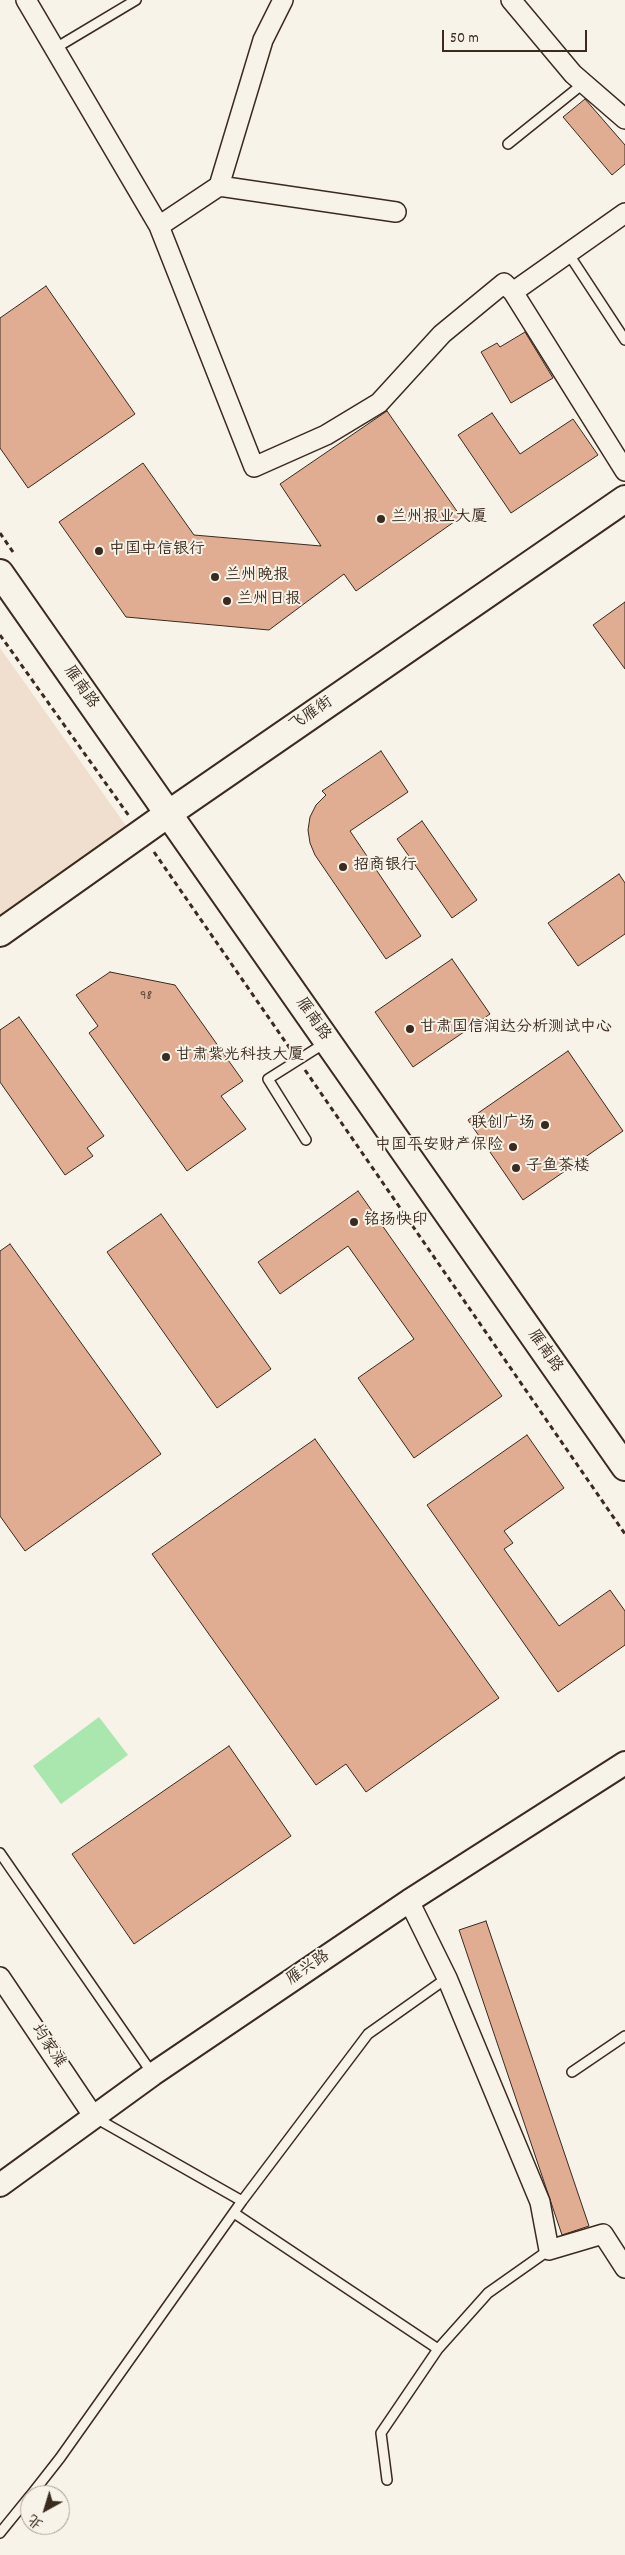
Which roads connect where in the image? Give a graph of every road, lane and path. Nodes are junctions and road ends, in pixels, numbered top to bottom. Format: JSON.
{"nodes":[{"id":1,"x":26,"y":0,"type":"edge"},
{"id":2,"x":136,"y":0,"type":"edge"},
{"id":3,"x":283,"y":0,"type":"edge"},
{"id":4,"x":511,"y":0,"type":"edge"},
{"id":5,"x":54,"y":49,"type":"junction"},
{"id":6,"x":584,"y":83,"type":"junction"},
{"id":7,"x":625,"y":119,"type":"edge"},
{"id":8,"x":508,"y":144,"type":"dead end"},
{"id":9,"x":219,"y":186,"type":"junction"},
{"id":10,"x":396,"y":212,"type":"dead end"},
{"id":11,"x":625,"y":213,"type":"edge"},
{"id":12,"x":159,"y":226,"type":"junction"},
{"id":13,"x":568,"y":253,"type":"junction"},
{"id":14,"x":513,"y":292,"type":"junction"},
{"id":15,"x":625,"y":340,"type":"edge"},
{"id":16,"x":625,"y":471,"type":"edge"},
{"id":17,"x":625,"y":500,"type":"edge"},
{"id":18,"x":0,"y":573,"type":"edge"},
{"id":19,"x":0,"y":636,"type":"edge"},
{"id":20,"x":168,"y":814,"type":"junction"},
{"id":21,"x":141,"y":832,"type":"junction"},
{"id":22,"x":0,"y":932,"type":"edge"},
{"id":23,"x":327,"y":1041,"type":"junction"},
{"id":24,"x":298,"y":1060,"type":"junction"},
{"id":25,"x":306,"y":1140,"type":"dead end"},
{"id":26,"x":625,"y":1467,"type":"edge"},
{"id":27,"x":625,"y":1534,"type":"edge"},
{"id":28,"x":625,"y":1763,"type":"edge"},
{"id":29,"x":0,"y":1853,"type":"edge"},
{"id":30,"x":409,"y":1901,"type":"junction"},
{"id":31,"x":0,"y":1977,"type":"edge"},
{"id":32,"x":447,"y":1978,"type":"junction"},
{"id":33,"x":625,"y":2036,"type":"edge"},
{"id":34,"x":572,"y":2072,"type":"dead end"},
{"id":35,"x":153,"y":2074,"type":"junction"},
{"id":36,"x":94,"y":2117,"type":"junction"},
{"id":37,"x":0,"y":2185,"type":"edge"},
{"id":38,"x":242,"y":2202,"type":"junction"},
{"id":39,"x":234,"y":2213,"type":"junction"},
{"id":40,"x":549,"y":2250,"type":"junction"},
{"id":41,"x":625,"y":2268,"type":"edge"},
{"id":42,"x":438,"y":2350,"type":"junction"},
{"id":43,"x":387,"y":2480,"type":"dead end"},
{"id":44,"x":38,"y":2485,"type":"edge"},
{"id":45,"x":20,"y":2508,"type":"edge"},
{"id":46,"x":0,"y":2533,"type":"edge"}],
"edges":[{"from":1,"to":5,"type":"street"},
{"from":2,"to":5,"type":"lane"},
{"from":3,"to":9,"type":"street"},
{"from":4,"to":6,"type":"street"},
{"from":5,"to":12,"type":"street"},
{"from":6,"to":7,"type":"street"},
{"from":6,"to":8,"type":"lane"},
{"from":9,"to":10,"type":"street"},
{"from":9,"to":12,"type":"street"},
{"from":11,"to":13,"type":"street"},
{"from":12,"to":14,"type":"street"},
{"from":13,"to":14,"type":"street"},
{"from":13,"to":15,"type":"lane"},
{"from":14,"to":16,"type":"street"},
{"from":17,"to":20,"type":"main road","name":"飞雁街"},
{"from":18,"to":20,"type":"main road","name":"雁南路"},
{"from":19,"to":21,"type":"path"},
{"from":20,"to":21,"type":"main road","name":"飞雁街"},
{"from":20,"to":23,"type":"main road","name":"雁南路"},
{"from":21,"to":22,"type":"main road","name":"飞雁街"},
{"from":21,"to":24,"type":"path"},
{"from":23,"to":24,"type":"lane"},
{"from":23,"to":26,"type":"main road","name":"雁南路"},
{"from":24,"to":25,"type":"lane"},
{"from":24,"to":27,"type":"path"},
{"from":28,"to":30,"type":"street","name":"雁兴路"},
{"from":29,"to":35,"type":"lane"},
{"from":30,"to":32,"type":"street"},
{"from":30,"to":35,"type":"street","name":"雁兴路"},
{"from":31,"to":36,"type":"street","name":"均家滩"},
{"from":32,"to":38,"type":"lane"},
{"from":32,"to":40,"type":"street"},
{"from":33,"to":34,"type":"lane"},
{"from":35,"to":36,"type":"street","name":"雁兴路"},
{"from":36,"to":37,"type":"street","name":"雁兴路"},
{"from":36,"to":38,"type":"lane"},
{"from":38,"to":39,"type":"lane"},
{"from":39,"to":42,"type":"lane"},
{"from":39,"to":44,"type":"lane"},
{"from":40,"to":41,"type":"street"},
{"from":40,"to":42,"type":"lane"},
{"from":42,"to":43,"type":"lane"},
{"from":45,"to":46,"type":"lane"}]}
